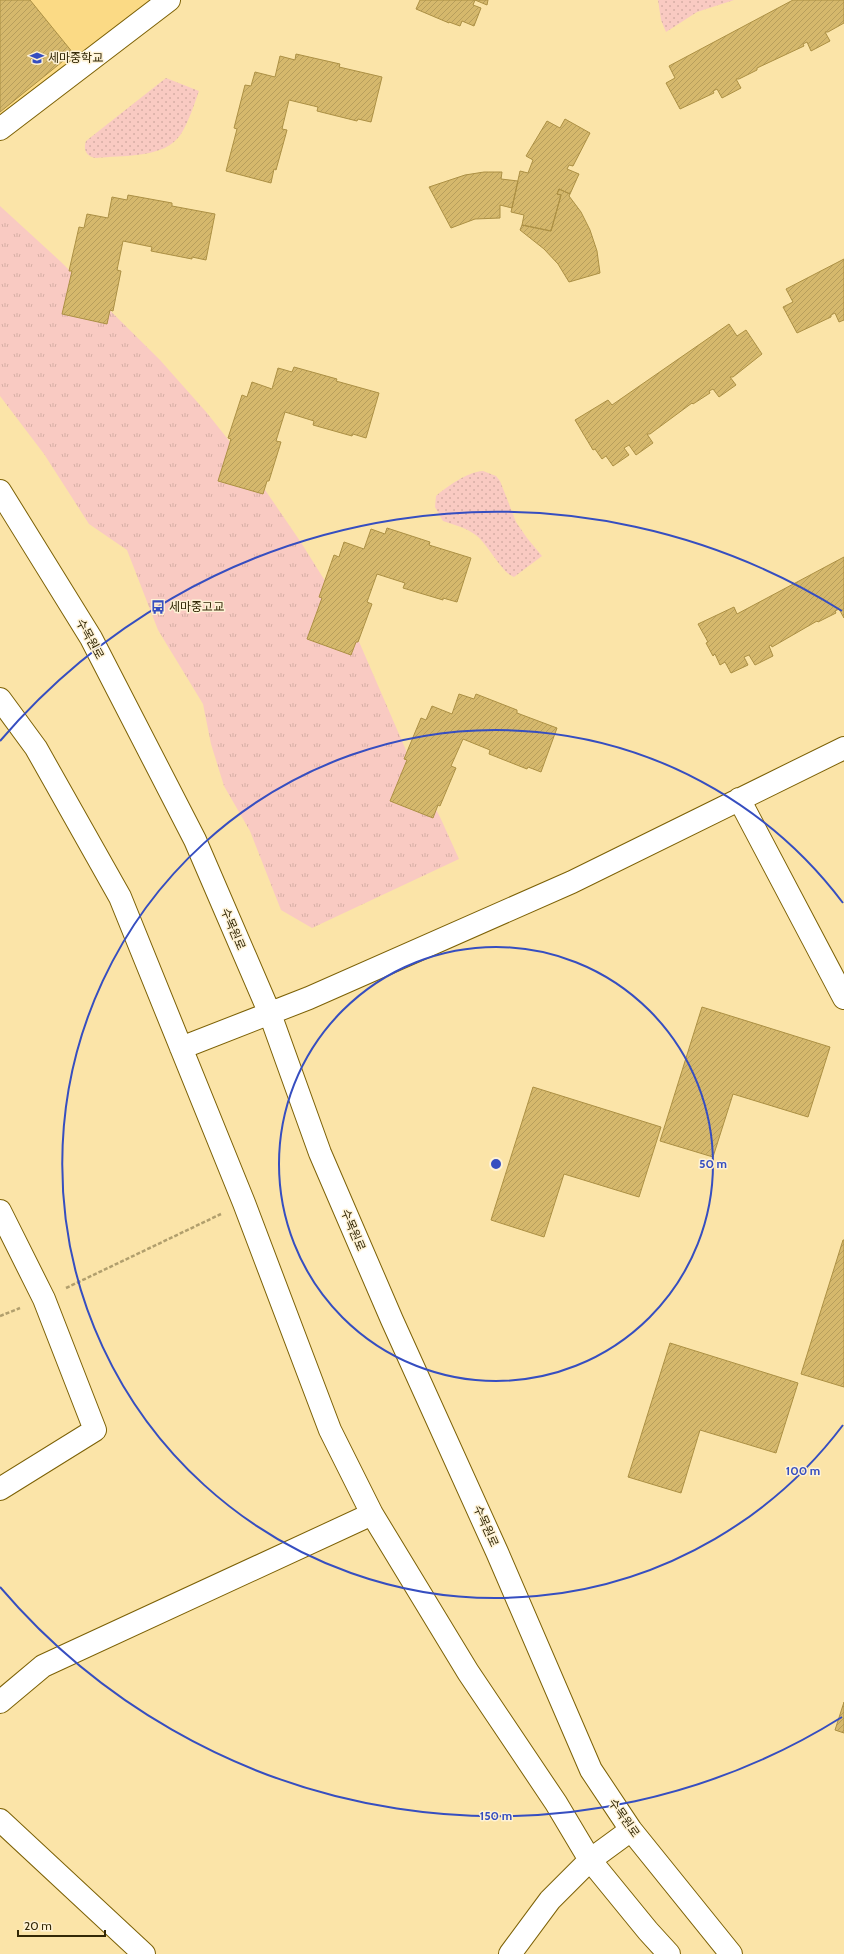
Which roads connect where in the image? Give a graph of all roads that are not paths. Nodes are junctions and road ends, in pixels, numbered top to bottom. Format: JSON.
{"nodes":[{"id":1,"x":169,"y":0,"type":"edge"},
{"id":2,"x":0,"y":129,"type":"edge"},
{"id":3,"x":0,"y":491,"type":"edge"},
{"id":4,"x":0,"y":699,"type":"edge"},
{"id":5,"x":844,"y":748,"type":"edge"},
{"id":6,"x":739,"y":799,"type":"junction"},
{"id":7,"x":844,"y":998,"type":"edge"},
{"id":8,"x":270,"y":1014,"type":"junction"},
{"id":9,"x":181,"y":1048,"type":"junction"},
{"id":10,"x":0,"y":1211,"type":"edge"},
{"id":11,"x":0,"y":1489,"type":"edge"},
{"id":12,"x":372,"y":1514,"type":"junction"},
{"id":13,"x":0,"y":1702,"type":"edge"},
{"id":14,"x":0,"y":1820,"type":"edge"},
{"id":15,"x":631,"y":1830,"type":"junction"},
{"id":16,"x":590,"y":1860,"type":"junction"},
{"id":17,"x":144,"y":1954,"type":"edge"},
{"id":18,"x":510,"y":1954,"type":"edge"},
{"id":19,"x":670,"y":1954,"type":"edge"},
{"id":20,"x":731,"y":1954,"type":"edge"}],
"edges":[{"from":1,"to":2,"type":"street"},
{"from":3,"to":8,"type":"street","name":"수목원로"},
{"from":4,"to":9,"type":"street"},
{"from":5,"to":6,"type":"street"},
{"from":6,"to":7,"type":"street"},
{"from":6,"to":8,"type":"street"},
{"from":8,"to":9,"type":"street"},
{"from":8,"to":15,"type":"street","name":"수목원로"},
{"from":9,"to":12,"type":"street"},
{"from":10,"to":11,"type":"street"},
{"from":12,"to":13,"type":"street"},
{"from":12,"to":16,"type":"street"},
{"from":14,"to":17,"type":"street"},
{"from":15,"to":16,"type":"street"},
{"from":15,"to":20,"type":"street","name":"수목원로"},
{"from":16,"to":18,"type":"street"},
{"from":16,"to":19,"type":"street"}]}
